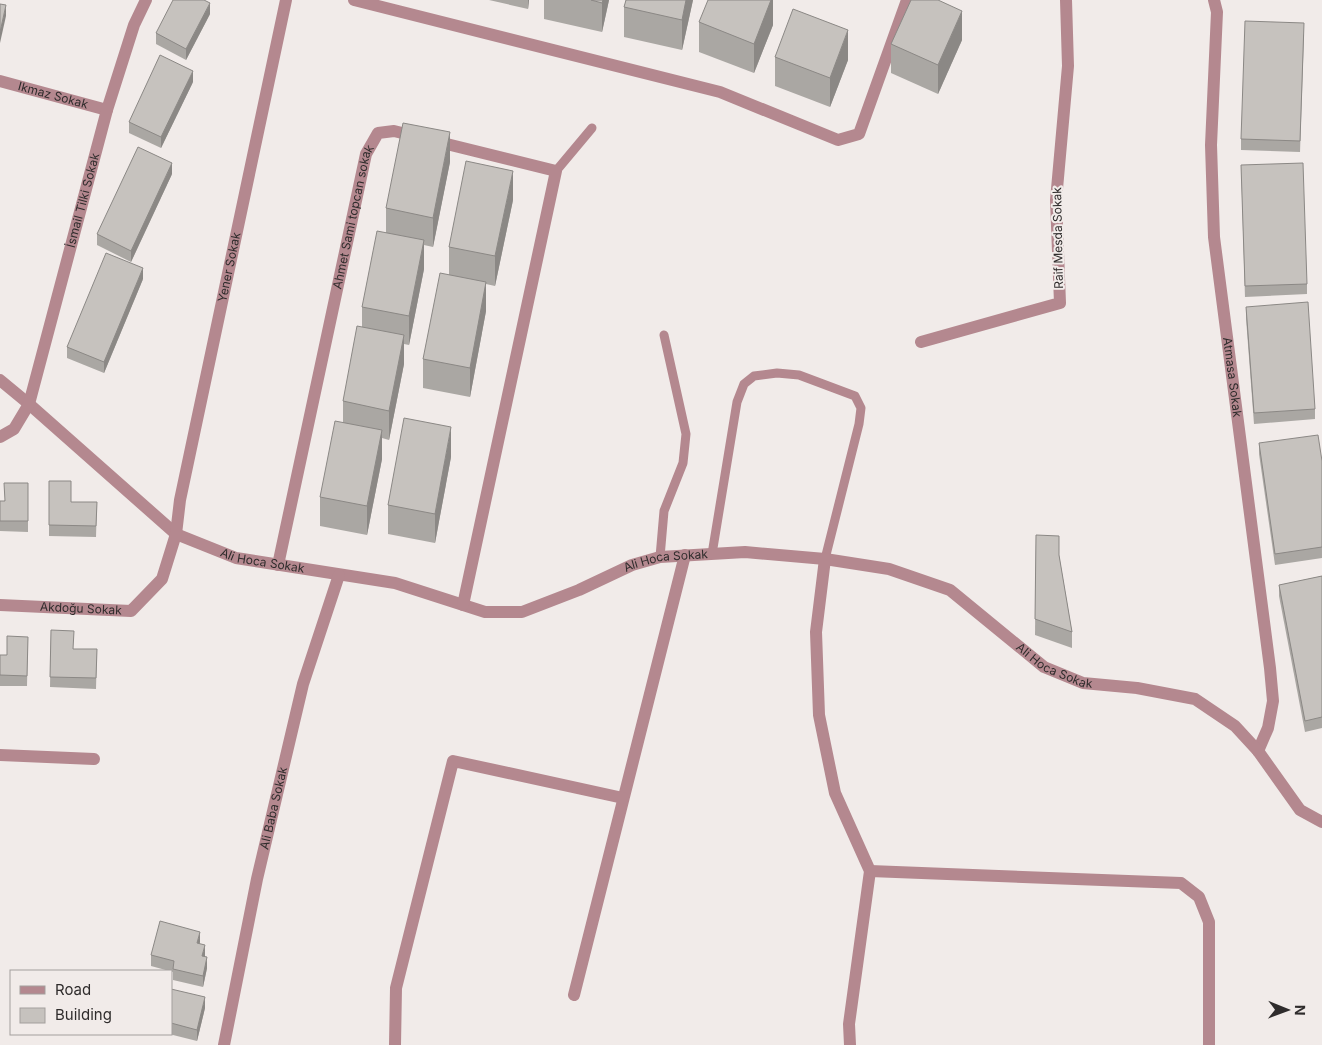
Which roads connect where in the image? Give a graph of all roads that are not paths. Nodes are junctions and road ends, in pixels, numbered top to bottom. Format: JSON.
{"nodes":[{"id":1,"x":146,"y":0,"type":"edge"},
{"id":2,"x":286,"y":0,"type":"edge"},
{"id":3,"x":354,"y":0,"type":"edge"},
{"id":4,"x":907,"y":0,"type":"edge"},
{"id":5,"x":1066,"y":0,"type":"edge"},
{"id":6,"x":1214,"y":0,"type":"edge"},
{"id":7,"x":0,"y":81,"type":"edge"},
{"id":8,"x":107,"y":110,"type":"junction"},
{"id":9,"x":592,"y":128,"type":"dead end"},
{"id":10,"x":556,"y":171,"type":"junction"},
{"id":11,"x":664,"y":335,"type":"dead end"},
{"id":12,"x":921,"y":342,"type":"dead end"},
{"id":13,"x":0,"y":380,"type":"edge"},
{"id":14,"x":29,"y":404,"type":"junction"},
{"id":15,"x":0,"y":437,"type":"edge"},
{"id":16,"x":176,"y":534,"type":"junction"},
{"id":17,"x":712,"y":554,"type":"junction"},
{"id":18,"x":685,"y":555,"type":"junction"},
{"id":19,"x":660,"y":557,"type":"junction"},
{"id":20,"x":825,"y":559,"type":"junction"},
{"id":21,"x":278,"y":565,"type":"junction"},
{"id":22,"x":339,"y":575,"type":"junction"},
{"id":23,"x":0,"y":605,"type":"edge"},
{"id":24,"x":463,"y":605,"type":"junction"},
{"id":25,"x":1258,"y":750,"type":"junction"},
{"id":26,"x":0,"y":755,"type":"edge"},
{"id":27,"x":94,"y":759,"type":"dead end"},
{"id":28,"x":623,"y":798,"type":"junction"},
{"id":29,"x":1322,"y":822,"type":"edge"},
{"id":30,"x":870,"y":872,"type":"junction"},
{"id":31,"x":574,"y":996,"type":"dead end"},
{"id":32,"x":224,"y":1045,"type":"edge"},
{"id":33,"x":396,"y":1045,"type":"edge"},
{"id":34,"x":850,"y":1045,"type":"edge"},
{"id":35,"x":1209,"y":1045,"type":"edge"}],
"edges":[{"from":1,"to":8,"type":"street","name":"İsmail Tilki Sokak"},
{"from":2,"to":16,"type":"street","name":"Yener Sokak"},
{"from":3,"to":4,"type":"street"},
{"from":5,"to":12,"type":"street","name":"Raif Mesda Sokak"},
{"from":6,"to":25,"type":"street","name":"Atmasa Sokak"},
{"from":7,"to":8,"type":"street","name":"Ikmaz Sokak"},
{"from":8,"to":14,"type":"street","name":"İsmail Tilki Sokak"},
{"from":9,"to":10,"type":"lane"},
{"from":10,"to":21,"type":"street","name":"Ahmet Sami topcan sokak"},
{"from":10,"to":24,"type":"street"},
{"from":11,"to":19,"type":"lane"},
{"from":13,"to":14,"type":"street","name":"Ali Hoca Sokak"},
{"from":14,"to":15,"type":"street","name":"İsmail Tilki Sokak"},
{"from":14,"to":16,"type":"street","name":"Ali Hoca Sokak"},
{"from":16,"to":21,"type":"street","name":"Ali Hoca Sokak"},
{"from":16,"to":23,"type":"street","name":"Akdoğu Sokak"},
{"from":17,"to":18,"type":"street","name":"Ali Hoca Sokak"},
{"from":17,"to":20,"type":"street","name":"Ali Hoca Sokak"},
{"from":17,"to":20,"type":"lane"},
{"from":18,"to":19,"type":"street","name":"Ali Hoca Sokak"},
{"from":18,"to":28,"type":"street"},
{"from":19,"to":24,"type":"street","name":"Ali Hoca Sokak"},
{"from":20,"to":25,"type":"street","name":"Ali Hoca Sokak"},
{"from":20,"to":30,"type":"street"},
{"from":21,"to":22,"type":"street","name":"Ali Hoca Sokak"},
{"from":22,"to":24,"type":"street","name":"Ali Hoca Sokak"},
{"from":22,"to":32,"type":"street","name":"Ali Baba Sokak"},
{"from":25,"to":29,"type":"street","name":"Ali Hoca Sokak"},
{"from":26,"to":27,"type":"street"},
{"from":28,"to":31,"type":"street"},
{"from":28,"to":33,"type":"street"},
{"from":30,"to":34,"type":"street"},
{"from":30,"to":35,"type":"street"}]}
